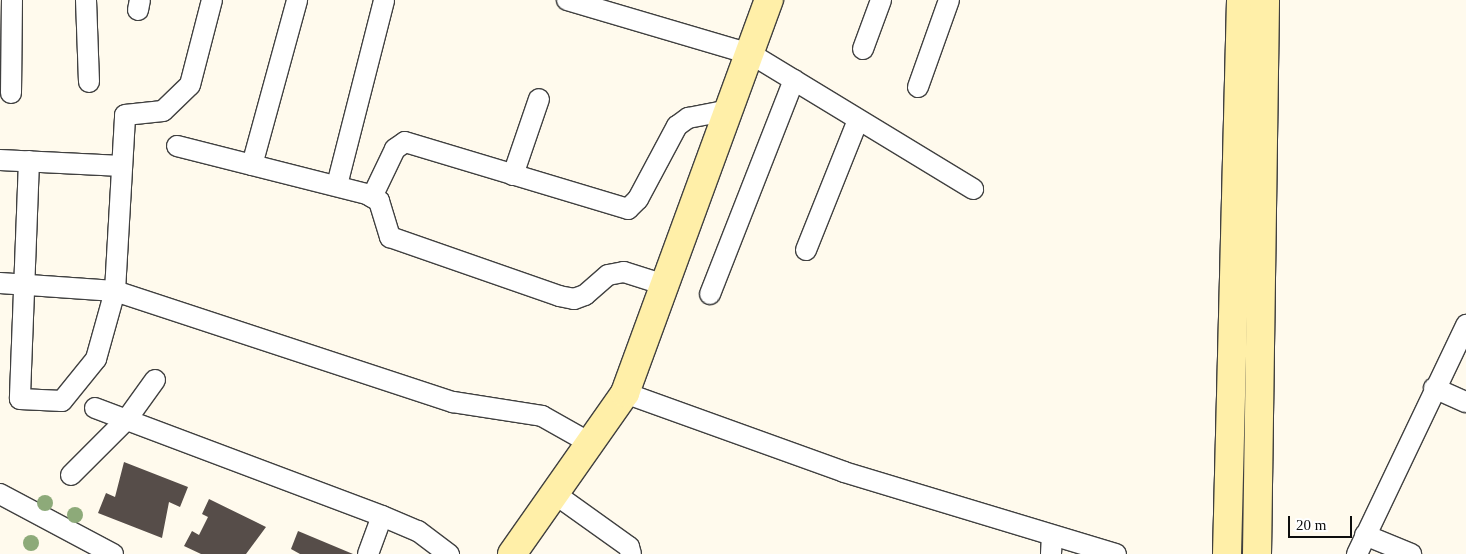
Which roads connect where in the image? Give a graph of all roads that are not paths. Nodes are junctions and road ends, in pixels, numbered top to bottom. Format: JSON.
{"nodes":[{"id":1,"x":12,"y":0,"type":"edge"},
{"id":2,"x":86,"y":0,"type":"edge"},
{"id":3,"x":212,"y":0,"type":"edge"},
{"id":4,"x":297,"y":0,"type":"edge"},
{"id":5,"x":384,"y":0,"type":"edge"},
{"id":6,"x":567,"y":0,"type":"edge"},
{"id":7,"x":769,"y":0,"type":"edge"},
{"id":8,"x":880,"y":0,"type":"edge"},
{"id":9,"x":949,"y":0,"type":"edge"},
{"id":10,"x":1241,"y":0,"type":"edge"},
{"id":11,"x":1266,"y":0,"type":"edge"},
{"id":12,"x":862,"y":49,"type":"dead end"},
{"id":13,"x":751,"y":54,"type":"junction"},
{"id":14,"x":794,"y":80,"type":"junction"},
{"id":15,"x":89,"y":82,"type":"dead end"},
{"id":16,"x":918,"y":87,"type":"dead end"},
{"id":17,"x":11,"y":93,"type":"dead end"},
{"id":18,"x":539,"y":99,"type":"dead end"},
{"id":19,"x":730,"y":110,"type":"junction"},
{"id":20,"x":858,"y":120,"type":"junction"},
{"id":21,"x":176,"y":146,"type":"dead end"},
{"id":22,"x":0,"y":160,"type":"edge"},
{"id":23,"x":29,"y":161,"type":"junction"},
{"id":24,"x":122,"y":166,"type":"junction"},
{"id":25,"x":252,"y":166,"type":"junction"},
{"id":26,"x":513,"y":175,"type":"junction"},
{"id":27,"x":337,"y":185,"type":"junction"},
{"id":28,"x":973,"y":189,"type":"dead end"},
{"id":29,"x":372,"y":197,"type":"junction"},
{"id":30,"x":806,"y":250,"type":"dead end"},
{"id":31,"x":0,"y":283,"type":"edge"},
{"id":32,"x":25,"y":285,"type":"junction"},
{"id":33,"x":665,"y":285,"type":"junction"},
{"id":34,"x":115,"y":291,"type":"junction"},
{"id":35,"x":710,"y":294,"type":"dead end"},
{"id":36,"x":1466,"y":324,"type":"edge"},
{"id":37,"x":155,"y":380,"type":"dead end"},
{"id":38,"x":1434,"y":388,"type":"junction"},
{"id":39,"x":624,"y":393,"type":"junction"},
{"id":40,"x":1466,"y":402,"type":"edge"},
{"id":41,"x":96,"y":408,"type":"dead end"},
{"id":42,"x":127,"y":420,"type":"junction"},
{"id":43,"x":590,"y":443,"type":"junction"},
{"id":44,"x":71,"y":475,"type":"dead end"},
{"id":45,"x":0,"y":494,"type":"edge"},
{"id":46,"x":554,"y":494,"type":"junction"},
{"id":47,"x":382,"y":516,"type":"junction"},
{"id":48,"x":1365,"y":536,"type":"junction"},
{"id":49,"x":1052,"y":545,"type":"edge"},
{"id":50,"x":113,"y":554,"type":"edge"},
{"id":51,"x":368,"y":554,"type":"edge"},
{"id":52,"x":449,"y":554,"type":"edge"},
{"id":53,"x":512,"y":554,"type":"edge"},
{"id":54,"x":631,"y":554,"type":"edge"},
{"id":55,"x":1116,"y":554,"type":"edge"},
{"id":56,"x":1227,"y":554,"type":"edge"},
{"id":57,"x":1257,"y":554,"type":"edge"},
{"id":58,"x":1357,"y":554,"type":"edge"},
{"id":59,"x":1410,"y":554,"type":"edge"}],
"edges":[{"from":1,"to":17,"type":"street"},
{"from":2,"to":15,"type":"street"},
{"from":3,"to":24,"type":"street"},
{"from":4,"to":25,"type":"street"},
{"from":5,"to":27,"type":"street"},
{"from":6,"to":13,"type":"street"},
{"from":7,"to":13,"type":"street"},
{"from":8,"to":12,"type":"street"},
{"from":9,"to":16,"type":"street"},
{"from":10,"to":56,"type":"street"},
{"from":11,"to":57,"type":"street"},
{"from":13,"to":14,"type":"street"},
{"from":13,"to":19,"type":"street"},
{"from":14,"to":20,"type":"street"},
{"from":14,"to":35,"type":"street"},
{"from":18,"to":26,"type":"street"},
{"from":19,"to":26,"type":"street"},
{"from":19,"to":33,"type":"street"},
{"from":20,"to":28,"type":"street"},
{"from":20,"to":30,"type":"street"},
{"from":21,"to":25,"type":"street"},
{"from":22,"to":23,"type":"street"},
{"from":23,"to":24,"type":"street"},
{"from":23,"to":32,"type":"street"},
{"from":24,"to":34,"type":"street"},
{"from":25,"to":27,"type":"street"},
{"from":26,"to":29,"type":"street"},
{"from":27,"to":29,"type":"street"},
{"from":29,"to":33,"type":"street"},
{"from":31,"to":32,"type":"street"},
{"from":32,"to":34,"type":"street"},
{"from":32,"to":34,"type":"street"},
{"from":33,"to":39,"type":"street"},
{"from":34,"to":43,"type":"street"},
{"from":36,"to":38,"type":"street"},
{"from":37,"to":42,"type":"street"},
{"from":38,"to":40,"type":"street"},
{"from":38,"to":48,"type":"street"},
{"from":39,"to":43,"type":"street"},
{"from":39,"to":49,"type":"street"},
{"from":41,"to":42,"type":"street"},
{"from":42,"to":44,"type":"street"},
{"from":42,"to":47,"type":"street"},
{"from":43,"to":46,"type":"street"},
{"from":45,"to":50,"type":"street"},
{"from":46,"to":53,"type":"street"},
{"from":46,"to":54,"type":"street"},
{"from":47,"to":51,"type":"street"},
{"from":47,"to":52,"type":"street"},
{"from":48,"to":58,"type":"street"},
{"from":48,"to":59,"type":"street"},
{"from":49,"to":55,"type":"street"}]}
